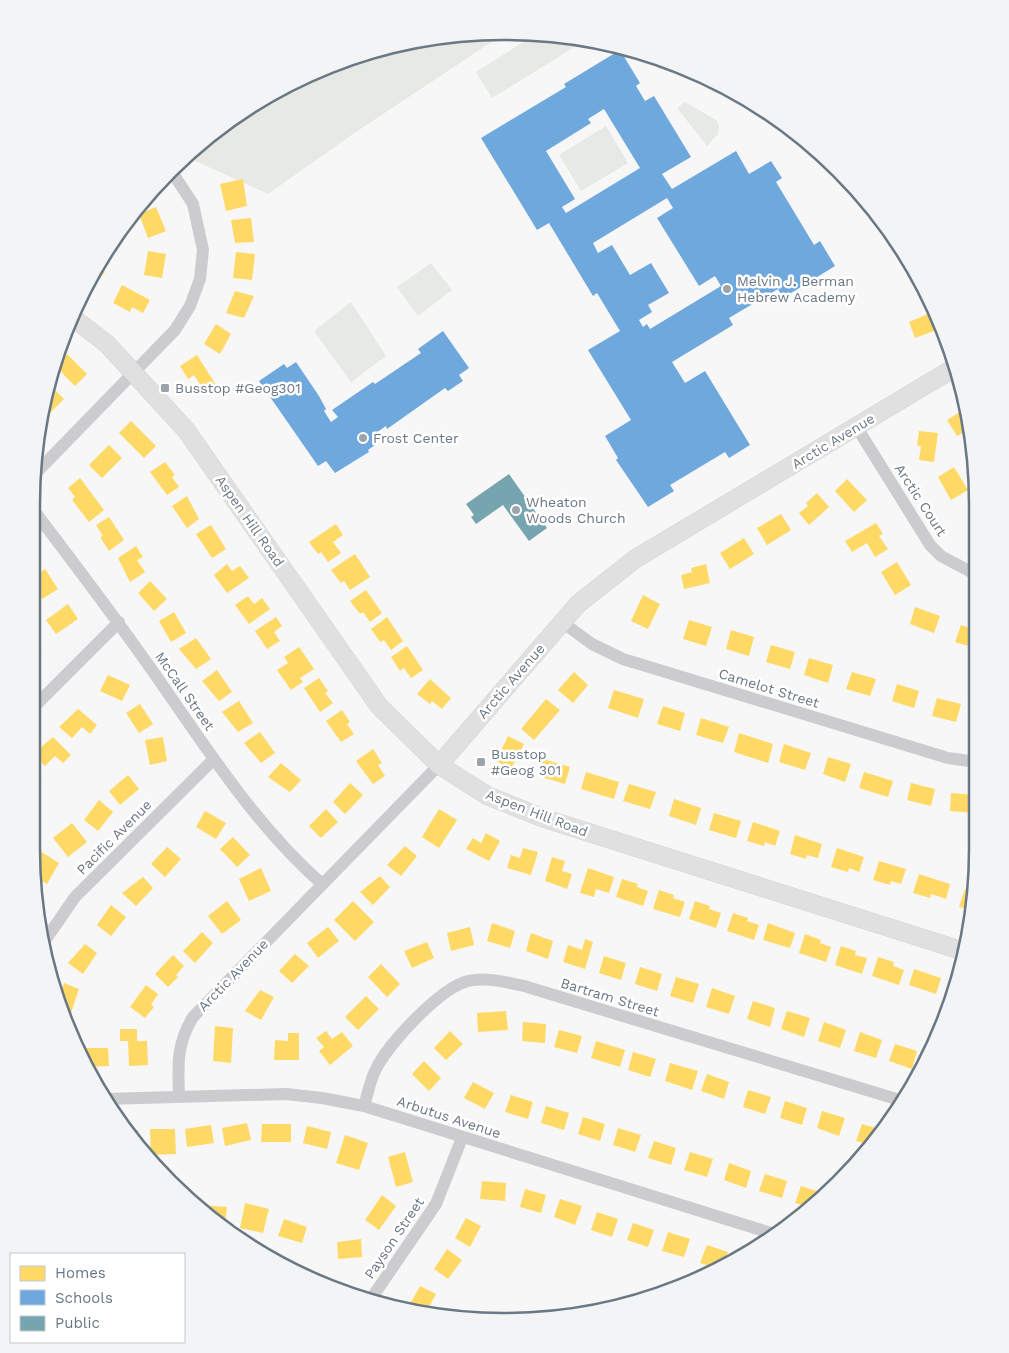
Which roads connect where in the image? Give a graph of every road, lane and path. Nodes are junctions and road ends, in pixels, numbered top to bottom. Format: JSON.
{"nodes":[{"id":1,"x":175,"y":177,"type":"edge"},
{"id":2,"x":78,"y":321,"type":"edge"},
{"id":3,"x":949,"y":371,"type":"edge"},
{"id":4,"x":134,"y":373,"type":"junction"},
{"id":5,"x":856,"y":426,"type":"junction"},
{"id":6,"x":42,"y":467,"type":"edge"},
{"id":7,"x":40,"y":518,"type":"edge"},
{"id":8,"x":969,"y":571,"type":"edge"},
{"id":9,"x":119,"y":622,"type":"junction"},
{"id":10,"x":562,"y":622,"type":"junction"},
{"id":11,"x":40,"y":701,"type":"edge"},
{"id":12,"x":214,"y":758,"type":"junction"},
{"id":13,"x":969,"y":761,"type":"edge"},
{"id":14,"x":439,"y":765,"type":"junction"},
{"id":15,"x":322,"y":884,"type":"junction"},
{"id":16,"x":48,"y":936,"type":"edge"},
{"id":17,"x":958,"y":949,"type":"edge"},
{"id":18,"x":179,"y":1097,"type":"junction"},
{"id":19,"x":113,"y":1099,"type":"edge"},
{"id":20,"x":895,"y":1100,"type":"edge"},
{"id":21,"x":364,"y":1106,"type":"junction"},
{"id":22,"x":462,"y":1138,"type":"junction"},
{"id":23,"x":767,"y":1232,"type":"edge"},
{"id":24,"x":374,"y":1294,"type":"edge"}],
"edges":[{"from":1,"to":4,"type":"street"},
{"from":2,"to":4,"type":"street","name":"Aspen Hill Road"},
{"from":3,"to":5,"type":"street","name":"Arctic Avenue"},
{"from":4,"to":6,"type":"street"},
{"from":4,"to":14,"type":"street","name":"Aspen Hill Road"},
{"from":5,"to":8,"type":"street","name":"Arctic Court"},
{"from":5,"to":10,"type":"street","name":"Arctic Avenue"},
{"from":7,"to":9,"type":"street","name":"McCall Street"},
{"from":9,"to":11,"type":"street"},
{"from":9,"to":12,"type":"street","name":"McCall Street"},
{"from":10,"to":13,"type":"street","name":"Camelot Street"},
{"from":10,"to":14,"type":"street","name":"Arctic Avenue"},
{"from":12,"to":15,"type":"street","name":"McCall Street"},
{"from":12,"to":16,"type":"street","name":"Pacific Avenue"},
{"from":14,"to":15,"type":"street","name":"Arctic Avenue"},
{"from":14,"to":17,"type":"street","name":"Aspen Hill Road"},
{"from":15,"to":18,"type":"street","name":"Arctic Avenue"},
{"from":18,"to":19,"type":"street","name":"Arbutus Avenue"},
{"from":18,"to":21,"type":"street","name":"Arbutus Avenue"},
{"from":20,"to":21,"type":"street","name":"Bartram Street"},
{"from":21,"to":22,"type":"street","name":"Arbutus Avenue"},
{"from":22,"to":23,"type":"street","name":"Arbutus Avenue"},
{"from":22,"to":24,"type":"street","name":"Payson Street"}]}
